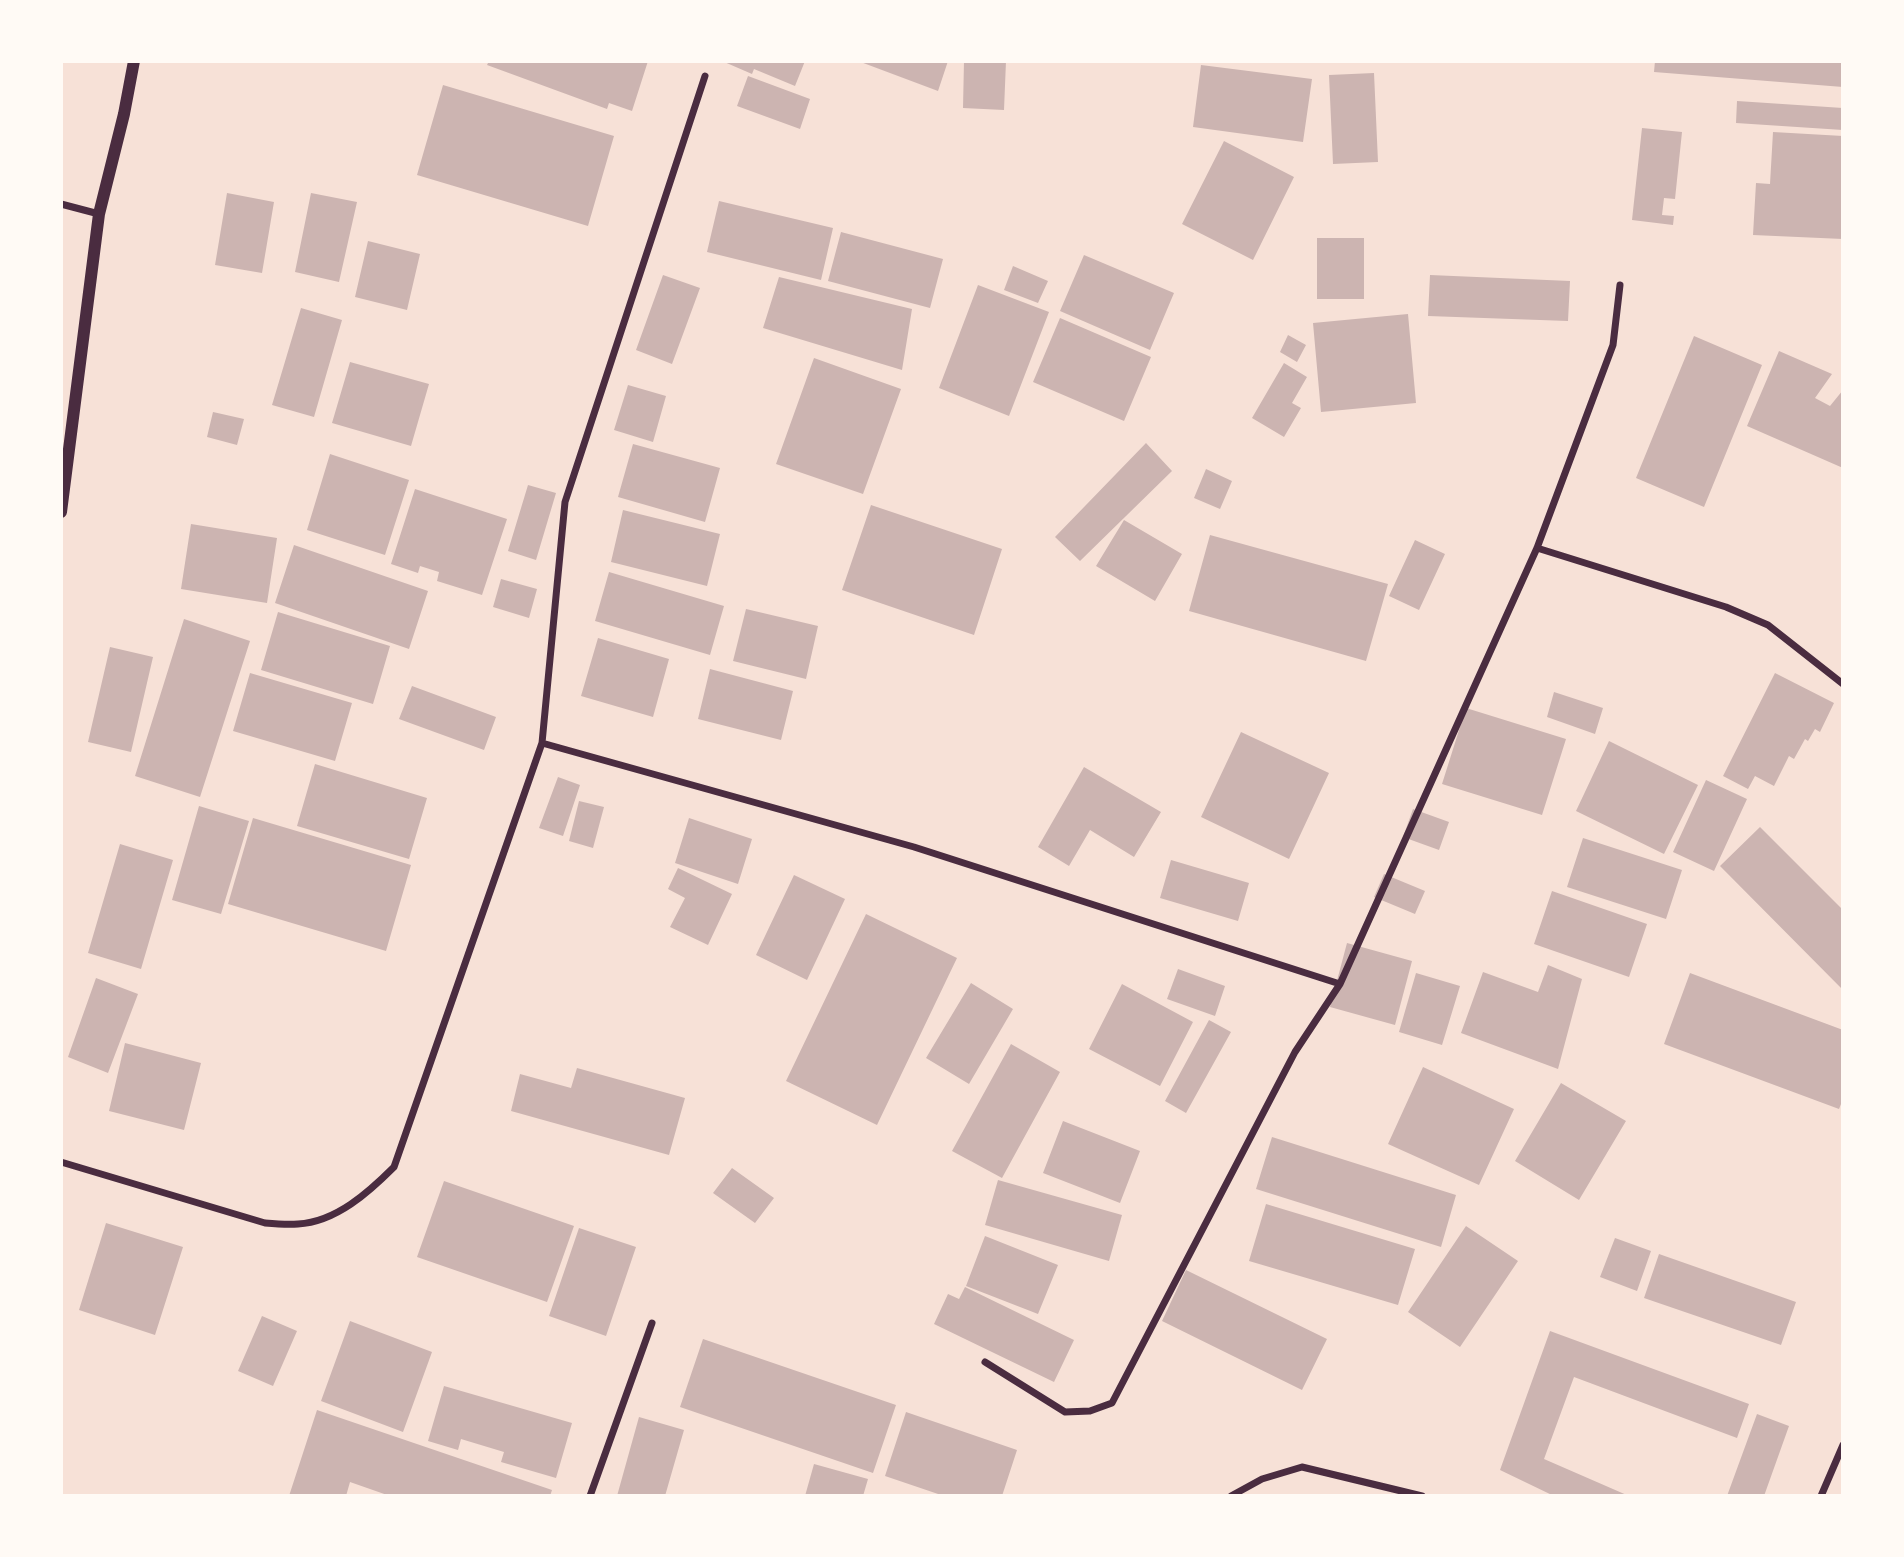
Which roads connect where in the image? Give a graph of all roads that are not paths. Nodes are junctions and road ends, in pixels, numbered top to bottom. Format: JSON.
{"nodes":[{"id":1,"x":134,"y":61,"type":"edge"},
{"id":2,"x":705,"y":76,"type":"dead end"},
{"id":3,"x":61,"y":204,"type":"edge"},
{"id":4,"x":99,"y":214,"type":"junction"},
{"id":5,"x":1620,"y":285,"type":"dead end"},
{"id":6,"x":61,"y":512,"type":"edge"},
{"id":7,"x":1537,"y":548,"type":"junction"},
{"id":8,"x":1843,"y":684,"type":"edge"},
{"id":9,"x":542,"y":743,"type":"junction"},
{"id":10,"x":1340,"y":984,"type":"junction"},
{"id":11,"x":61,"y":1162,"type":"edge"},
{"id":12,"x":652,"y":1323,"type":"dead end"},
{"id":13,"x":985,"y":1362,"type":"dead end"},
{"id":14,"x":1843,"y":1445,"type":"edge"},
{"id":15,"x":590,"y":1496,"type":"edge"},
{"id":16,"x":1231,"y":1496,"type":"edge"},
{"id":17,"x":1422,"y":1496,"type":"edge"},
{"id":18,"x":1821,"y":1496,"type":"edge"}],
"edges":[{"from":1,"to":4,"type":"street"},
{"from":2,"to":9,"type":"street"},
{"from":3,"to":4,"type":"street"},
{"from":4,"to":6,"type":"street"},
{"from":5,"to":7,"type":"street"},
{"from":7,"to":8,"type":"street"},
{"from":7,"to":10,"type":"street"},
{"from":9,"to":10,"type":"street"},
{"from":9,"to":11,"type":"street"},
{"from":10,"to":13,"type":"street"},
{"from":12,"to":15,"type":"street"},
{"from":14,"to":18,"type":"street"},
{"from":16,"to":17,"type":"street"}]}
